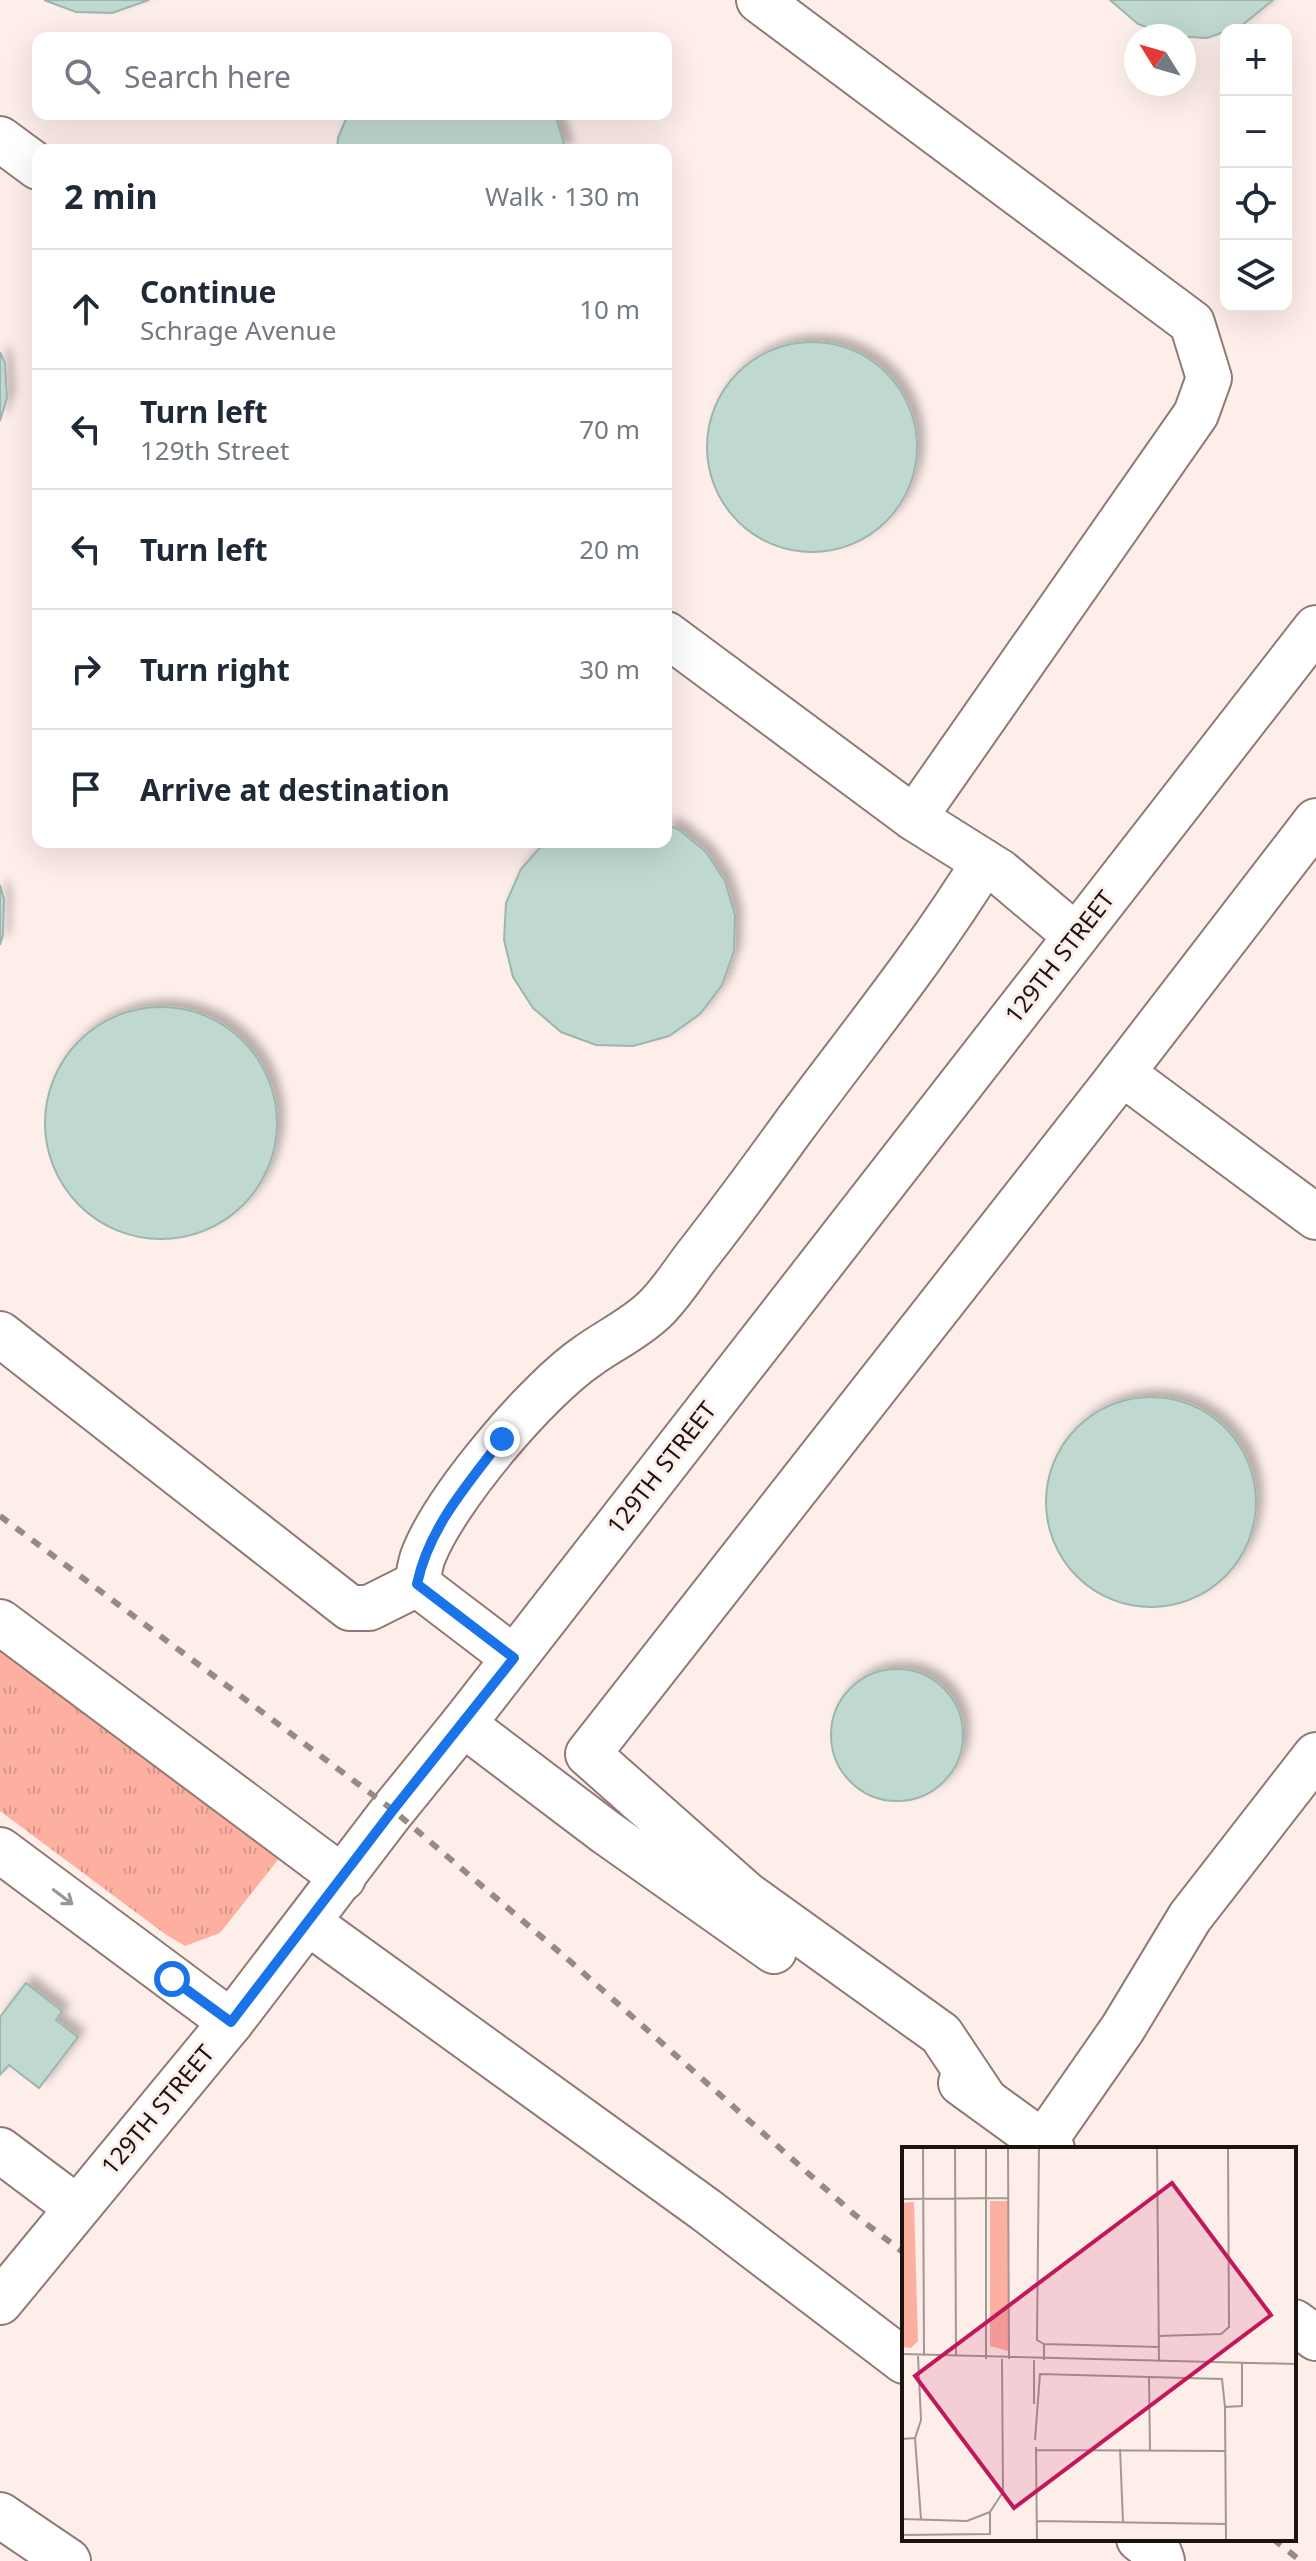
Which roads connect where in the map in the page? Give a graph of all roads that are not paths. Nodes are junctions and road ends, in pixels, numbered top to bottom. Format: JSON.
{"nodes":[{"id":1,"x":759,"y":0,"type":"edge"},
{"id":2,"x":0,"y":139,"type":"edge"},
{"id":3,"x":32,"y":163,"type":"edge"},
{"id":4,"x":1316,"y":628,"type":"edge"},
{"id":5,"x":672,"y":638,"type":"edge"},
{"id":6,"x":914,"y":818,"type":"junction"},
{"id":7,"x":1316,"y":821,"type":"edge"},
{"id":8,"x":984,"y":862,"type":"junction"},
{"id":9,"x":1076,"y":936,"type":"junction"},
{"id":10,"x":1122,"y":1073,"type":"junction"},
{"id":11,"x":1316,"y":1217,"type":"edge"},
{"id":12,"x":0,"y":1334,"type":"edge"},
{"id":13,"x":417,"y":1584,"type":"junction"},
{"id":14,"x":0,"y":1622,"type":"edge"},
{"id":15,"x":514,"y":1658,"type":"junction"},
{"id":16,"x":463,"y":1724,"type":"junction"},
{"id":17,"x":1316,"y":1755,"type":"edge"},
{"id":18,"x":0,"y":1850,"type":"edge"},
{"id":19,"x":343,"y":1878,"type":"junction"},
{"id":20,"x":309,"y":1923,"type":"junction"},
{"id":21,"x":231,"y":2022,"type":"junction"},
{"id":22,"x":985,"y":2100,"type":"junction"},
{"id":23,"x":1048,"y":2146,"type":"edge"},
{"id":24,"x":0,"y":2150,"type":"edge"},
{"id":25,"x":76,"y":2207,"type":"junction"},
{"id":26,"x":0,"y":2302,"type":"edge"},
{"id":27,"x":1296,"y":2323,"type":"edge"},
{"id":28,"x":1316,"y":2338,"type":"edge"},
{"id":29,"x":902,"y":2359,"type":"edge"},
{"id":30,"x":0,"y":2515,"type":"edge"},
{"id":31,"x":1142,"y":2541,"type":"edge"},
{"id":32,"x":68,"y":2561,"type":"edge"},
{"id":33,"x":1162,"y":2561,"type":"edge"}],
"edges":[{"from":1,"to":6,"type":"main road"},
{"from":2,"to":3,"type":"main road"},
{"from":4,"to":9,"type":"main road","name":"129TH STREET"},
{"from":5,"to":6,"type":"main road"},
{"from":6,"to":8,"type":"main road"},
{"from":7,"to":10,"type":"main road"},
{"from":8,"to":9,"type":"main road"},
{"from":8,"to":13,"type":"main road"},
{"from":9,"to":15,"type":"main road","name":"129TH STREET"},
{"from":10,"to":11,"type":"main road"},
{"from":10,"to":22,"type":"main road"},
{"from":12,"to":13,"type":"main road"},
{"from":13,"to":15,"type":"main road"},
{"from":14,"to":19,"type":"main road"},
{"from":15,"to":16,"type":"main road","name":"129TH STREET"},
{"from":16,"to":19,"type":"main road","name":"129TH STREET"},
{"from":16,"to":22,"type":"main road"},
{"from":17,"to":23,"type":"main road"},
{"from":18,"to":21,"type":"main road","one_way":true},
{"from":19,"to":20,"type":"main road","name":"129TH STREET"},
{"from":20,"to":21,"type":"main road","name":"129TH STREET"},
{"from":20,"to":29,"type":"main road"},
{"from":21,"to":25,"type":"main road","name":"129TH STREET"},
{"from":22,"to":23,"type":"main road"},
{"from":24,"to":25,"type":"main road"},
{"from":25,"to":26,"type":"main road","name":"129TH STREET"},
{"from":27,"to":28,"type":"main road"},
{"from":30,"to":32,"type":"main road"},
{"from":31,"to":33,"type":"main road"}]}
